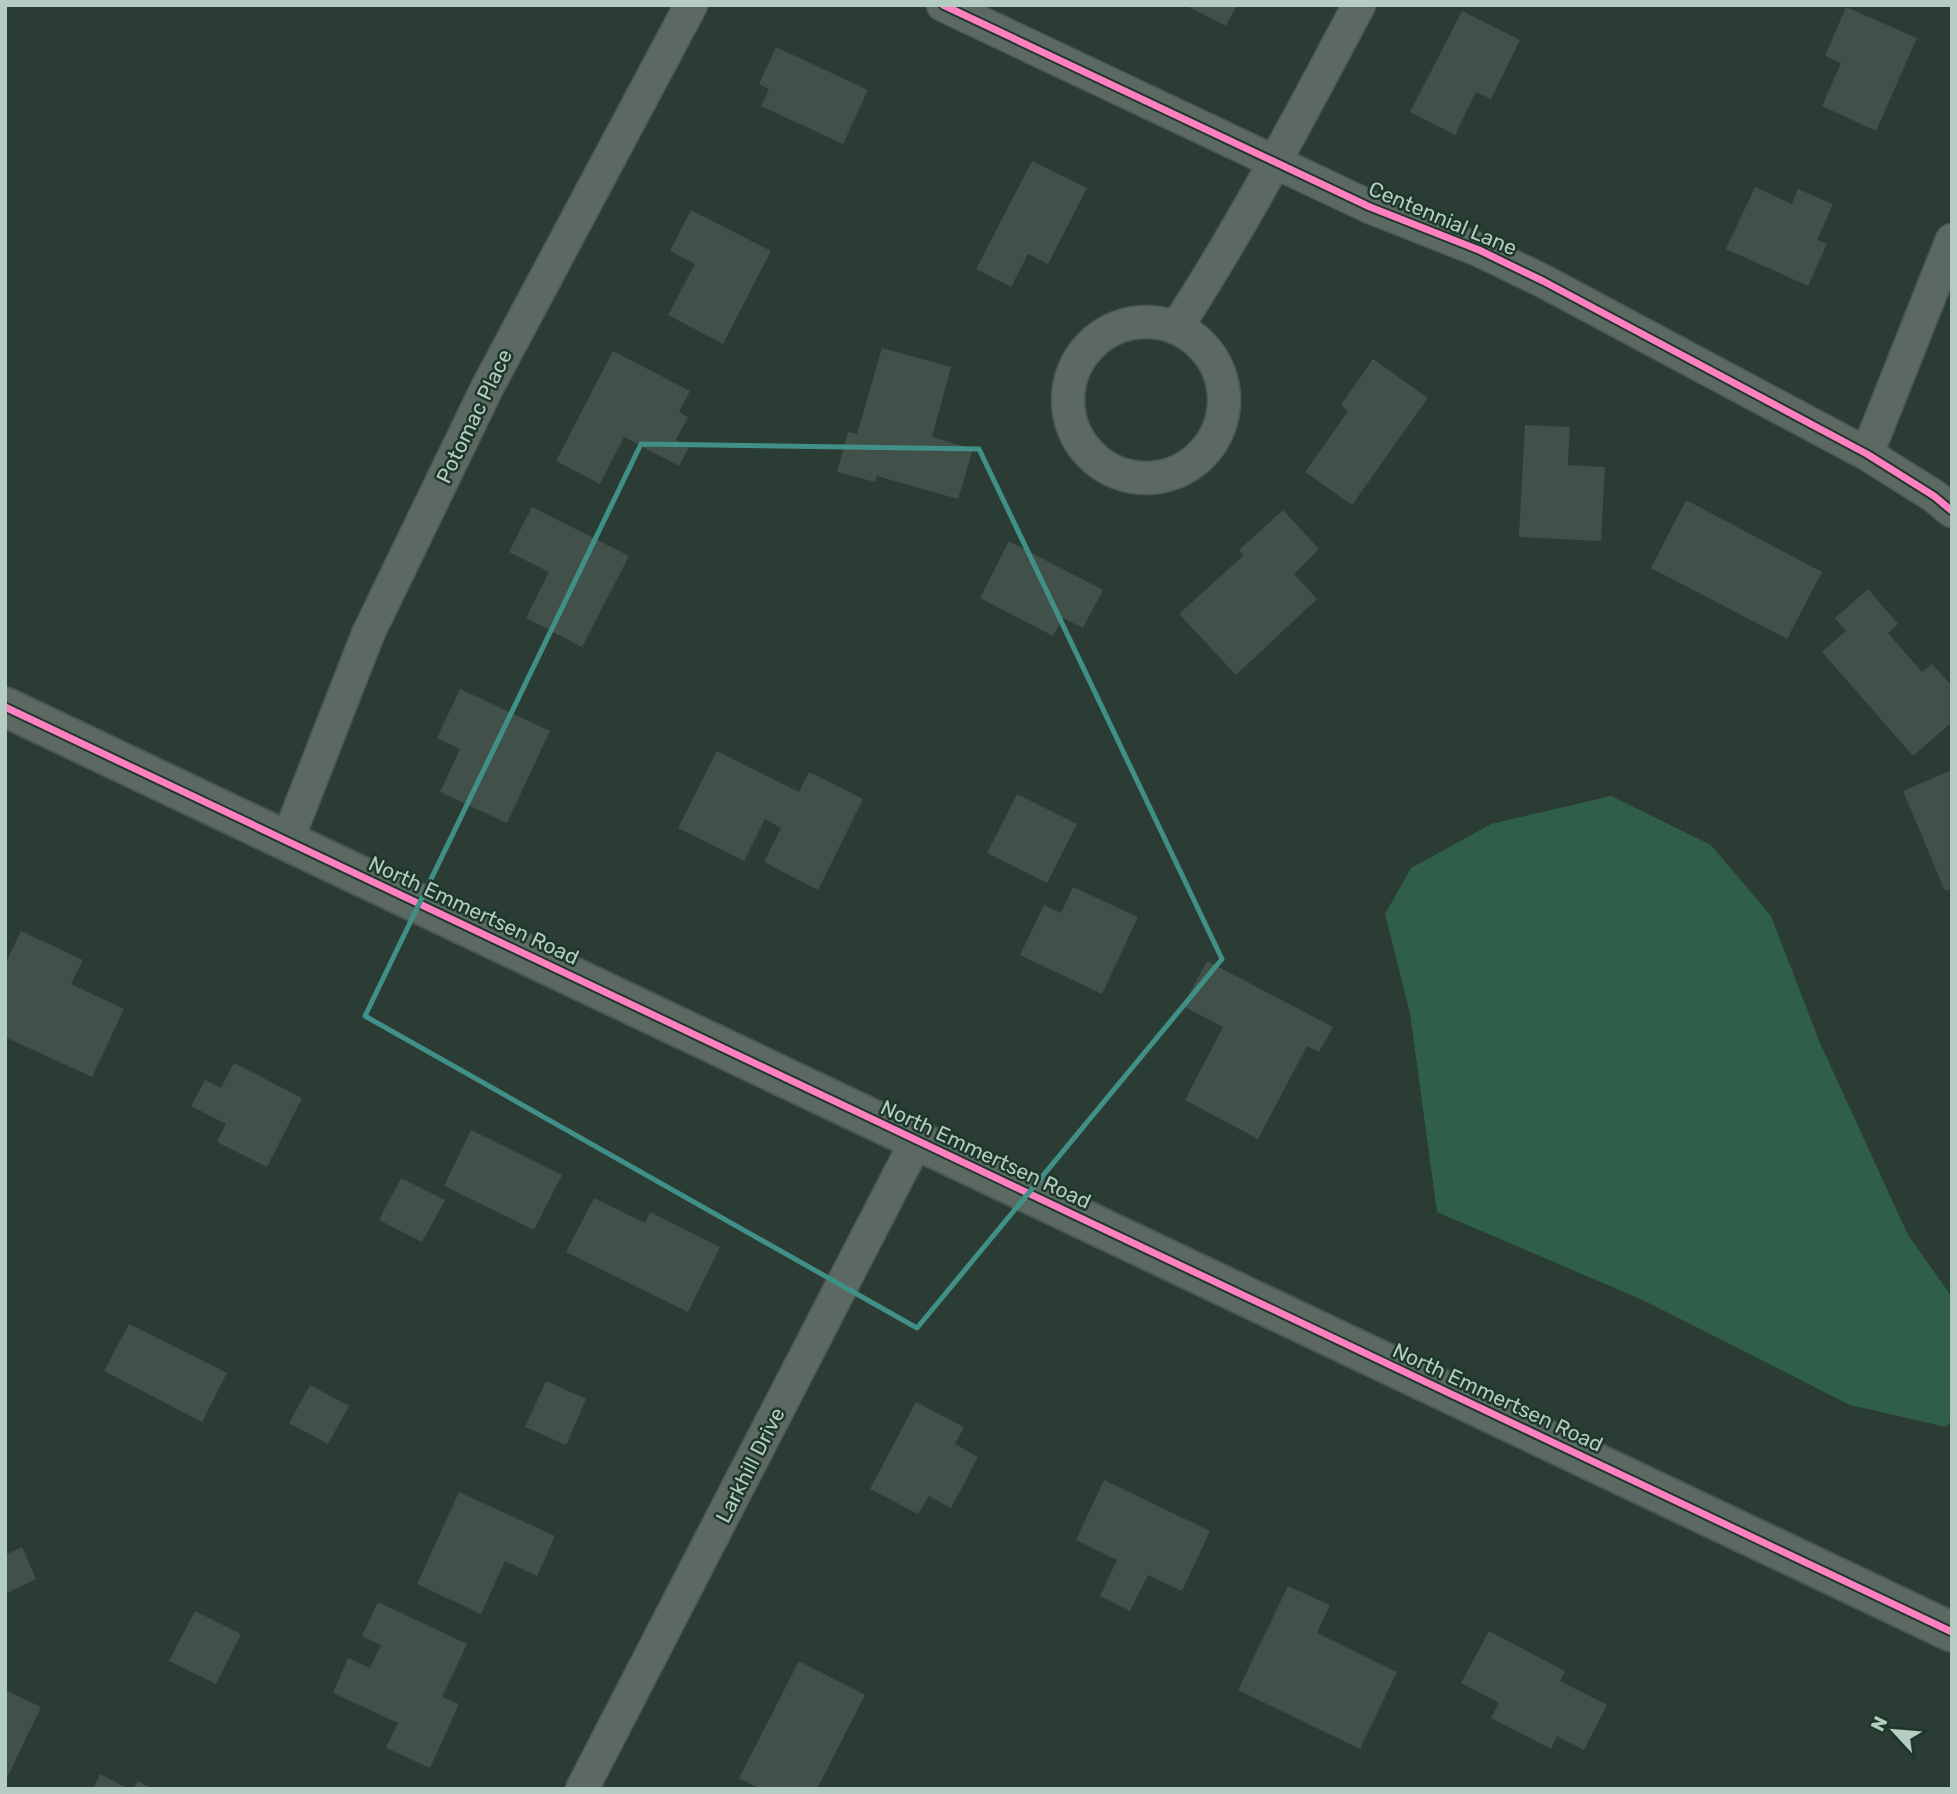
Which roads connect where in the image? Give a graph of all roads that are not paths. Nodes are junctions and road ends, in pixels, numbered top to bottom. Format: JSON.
{"nodes":[{"id":1,"x":691,"y":5,"type":"edge"},
{"id":2,"x":943,"y":5,"type":"edge"},
{"id":3,"x":1359,"y":5,"type":"edge"},
{"id":4,"x":1275,"y":163,"type":"junction"},
{"id":5,"x":1952,"y":240,"type":"edge"},
{"id":6,"x":1177,"y":328,"type":"junction"},
{"id":7,"x":1867,"y":454,"type":"junction"},
{"id":8,"x":1952,"y":511,"type":"edge"},
{"id":9,"x":5,"y":707,"type":"edge"},
{"id":10,"x":287,"y":841,"type":"junction"},
{"id":11,"x":917,"y":1140,"type":"junction"},
{"id":12,"x":1952,"y":1632,"type":"edge"},
{"id":13,"x":582,"y":1789,"type":"edge"}],
"edges":[{"from":1,"to":10,"type":"street","name":"Potomac Place"},
{"from":2,"to":4,"type":"street","name":"Centennial Lane"},
{"from":3,"to":4,"type":"street"},
{"from":4,"to":6,"type":"street"},
{"from":4,"to":7,"type":"street","name":"Centennial Lane"},
{"from":5,"to":7,"type":"street"},
{"from":6,"to":6,"type":"street"},
{"from":7,"to":8,"type":"street","name":"Centennial Lane"},
{"from":9,"to":10,"type":"street","name":"North Emmertsen Road"},
{"from":10,"to":11,"type":"street","name":"North Emmertsen Road"},
{"from":11,"to":12,"type":"street","name":"North Emmertsen Road"},
{"from":11,"to":13,"type":"street","name":"Larkhill Drive"}]}
